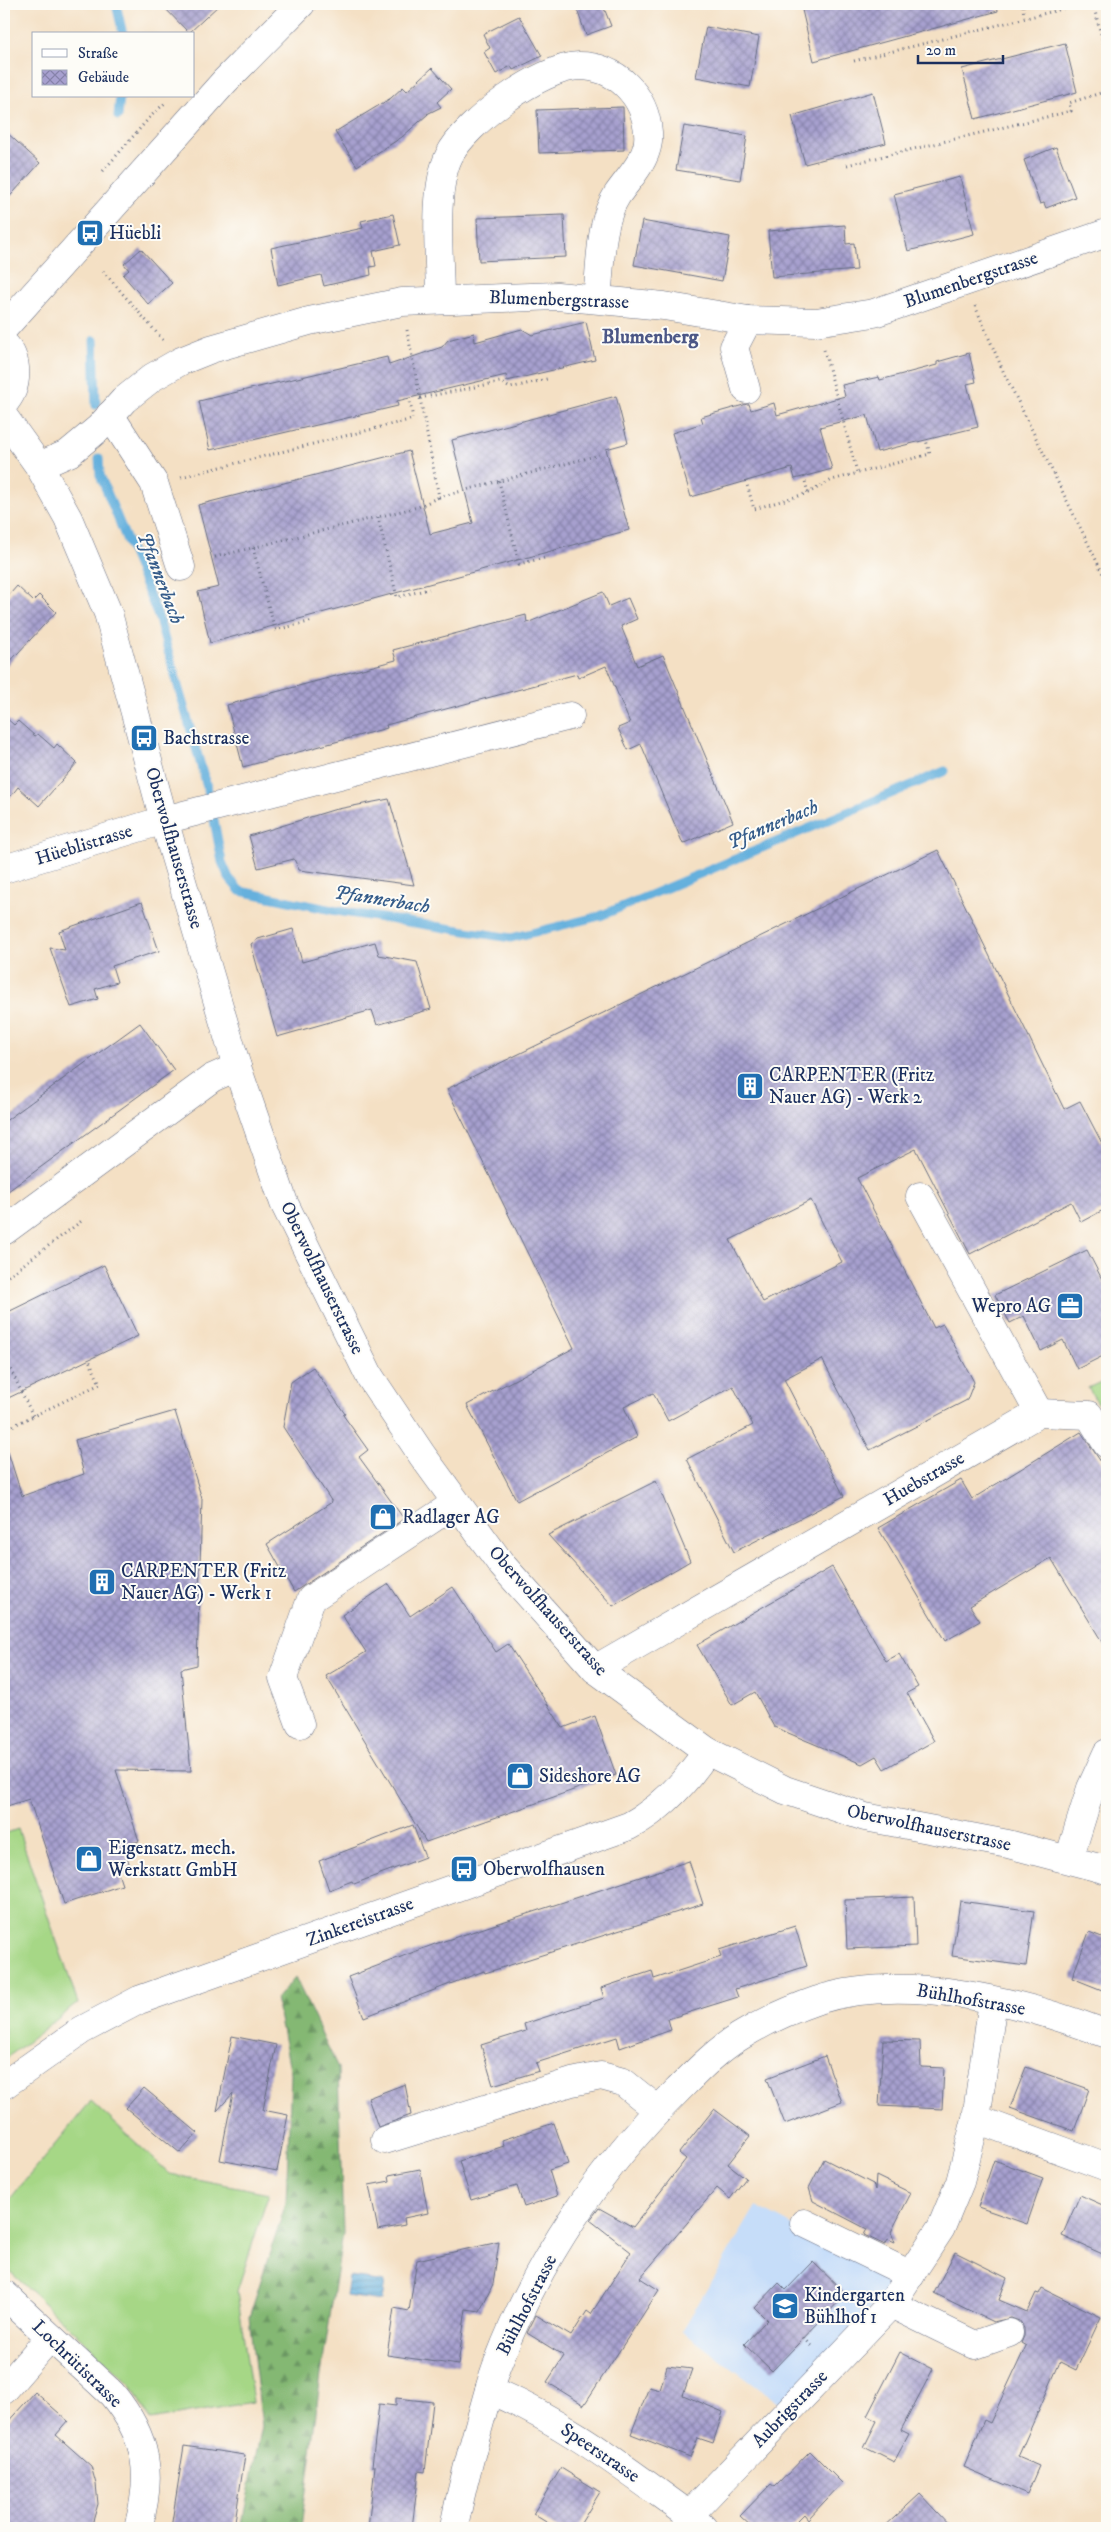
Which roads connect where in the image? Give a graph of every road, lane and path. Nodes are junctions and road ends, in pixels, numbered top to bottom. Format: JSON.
{"nodes":[{"id":1,"x":301,"y":4,"type":"edge"},
{"id":2,"x":1082,"y":4,"type":"edge"},
{"id":3,"x":1093,"y":4,"type":"edge"},
{"id":4,"x":1023,"y":6,"type":"dead end"},
{"id":5,"x":1024,"y":18,"type":"junction"},
{"id":6,"x":1107,"y":57,"type":"edge"},
{"id":7,"x":854,"y":61,"type":"dead end"},
{"id":8,"x":1107,"y":91,"type":"edge"},
{"id":9,"x":847,"y":165,"type":"dead end"},
{"id":10,"x":1107,"y":233,"type":"edge"},
{"id":11,"x":103,"y":271,"type":"dead end"},
{"id":12,"x":967,"y":282,"type":"junction"},
{"id":13,"x":597,"y":298,"type":"junction"},
{"id":14,"x":440,"y":299,"type":"junction"},
{"id":15,"x":402,"y":302,"type":"junction"},
{"id":16,"x":748,"y":320,"type":"junction"},
{"id":17,"x":816,"y":322,"type":"junction"},
{"id":18,"x":4,"y":328,"type":"edge"},
{"id":19,"x":4,"y":344,"type":"edge"},
{"id":20,"x":181,"y":361,"type":"junction"},
{"id":21,"x":547,"y":379,"type":"dead end"},
{"id":22,"x":746,"y":389,"type":"dead end"},
{"id":23,"x":420,"y":398,"type":"junction"},
{"id":24,"x":410,"y":402,"type":"dead end"},
{"id":25,"x":4,"y":403,"type":"edge"},
{"id":26,"x":4,"y":417,"type":"edge"},
{"id":27,"x":104,"y":421,"type":"junction"},
{"id":28,"x":926,"y":440,"type":"dead end"},
{"id":29,"x":599,"y":455,"type":"dead end"},
{"id":30,"x":39,"y":466,"type":"junction"},
{"id":31,"x":857,"y":472,"type":"junction"},
{"id":32,"x":804,"y":477,"type":"dead end"},
{"id":33,"x":499,"y":481,"type":"junction"},
{"id":34,"x":746,"y":481,"type":"dead end"},
{"id":35,"x":154,"y":483,"type":"junction"},
{"id":36,"x":808,"y":493,"type":"junction"},
{"id":37,"x":439,"y":497,"type":"junction"},
{"id":38,"x":378,"y":517,"type":"junction"},
{"id":39,"x":253,"y":548,"type":"junction"},
{"id":40,"x":215,"y":557,"type":"dead end"},
{"id":41,"x":548,"y":557,"type":"dead end"},
{"id":42,"x":182,"y":566,"type":"dead end"},
{"id":43,"x":1107,"y":582,"type":"edge"},
{"id":44,"x":429,"y":589,"type":"dead end"},
{"id":45,"x":313,"y":621,"type":"dead end"},
{"id":46,"x":570,"y":716,"type":"dead end"},
{"id":47,"x":177,"y":817,"type":"junction"},
{"id":48,"x":4,"y":869,"type":"edge"},
{"id":49,"x":237,"y":1067,"type":"junction"},
{"id":50,"x":920,"y":1196,"type":"dead end"},
{"id":51,"x":83,"y":1220,"type":"dead end"},
{"id":52,"x":4,"y":1231,"type":"edge"},
{"id":53,"x":4,"y":1279,"type":"edge"},
{"id":54,"x":4,"y":1356,"type":"edge"},
{"id":55,"x":89,"y":1360,"type":"dead end"},
{"id":56,"x":1039,"y":1413,"type":"junction"},
{"id":57,"x":33,"y":1416,"type":"junction"},
{"id":58,"x":4,"y":1430,"type":"edge"},
{"id":59,"x":1107,"y":1444,"type":"edge"},
{"id":60,"x":456,"y":1503,"type":"junction"},
{"id":61,"x":595,"y":1669,"type":"junction"},
{"id":62,"x":300,"y":1724,"type":"dead end"},
{"id":63,"x":707,"y":1751,"type":"junction"},
{"id":64,"x":1107,"y":1753,"type":"edge"},
{"id":65,"x":1069,"y":1859,"type":"junction"},
{"id":66,"x":1107,"y":1870,"type":"edge"},
{"id":67,"x":993,"y":2000,"type":"junction"},
{"id":68,"x":1107,"y":2034,"type":"edge"},
{"id":69,"x":4,"y":2085,"type":"edge"},
{"id":70,"x":658,"y":2110,"type":"junction"},
{"id":71,"x":976,"y":2119,"type":"junction"},
{"id":72,"x":385,"y":2140,"type":"dead end"},
{"id":73,"x":1107,"y":2167,"type":"edge"},
{"id":74,"x":804,"y":2223,"type":"dead end"},
{"id":75,"x":912,"y":2275,"type":"junction"},
{"id":76,"x":4,"y":2294,"type":"edge"},
{"id":77,"x":891,"y":2304,"type":"junction"},
{"id":78,"x":1009,"y":2332,"type":"dead end"},
{"id":79,"x":50,"y":2337,"type":"junction"},
{"id":80,"x":4,"y":2390,"type":"edge"},
{"id":81,"x":489,"y":2390,"type":"junction"},
{"id":82,"x":696,"y":2522,"type":"edge"},
{"id":83,"x":138,"y":2528,"type":"edge"},
{"id":84,"x":454,"y":2528,"type":"edge"}],
"edges":[{"from":1,"to":18,"type":"street"},
{"from":2,"to":5,"type":"path"},
{"from":3,"to":6,"type":"path"},
{"from":4,"to":5,"type":"path"},
{"from":5,"to":7,"type":"path"},
{"from":8,"to":9,"type":"path"},
{"from":10,"to":12,"type":"street","name":"Blumenbergstrasse"},
{"from":11,"to":20,"type":"path"},
{"from":12,"to":17,"type":"street","name":"Blumenbergstrasse"},
{"from":12,"to":43,"type":"path"},
{"from":13,"to":14,"type":"street","name":"Blumenbergstrasse"},
{"from":13,"to":14,"type":"street"},
{"from":13,"to":16,"type":"street","name":"Blumenbergstrasse"},
{"from":14,"to":15,"type":"street","name":"Blumenbergstrasse"},
{"from":15,"to":20,"type":"street","name":"Blumenbergstrasse"},
{"from":15,"to":23,"type":"path"},
{"from":16,"to":17,"type":"street","name":"Blumenbergstrasse"},
{"from":16,"to":22,"type":"street"},
{"from":17,"to":31,"type":"path"},
{"from":19,"to":25,"type":"street"},
{"from":20,"to":27,"type":"street","name":"Blumenbergstrasse"},
{"from":21,"to":23,"type":"path"},
{"from":23,"to":37,"type":"path"},
{"from":24,"to":35,"type":"path"},
{"from":26,"to":30,"type":"street","name":"Oberwolfhauserstrasse"},
{"from":27,"to":30,"type":"street","name":"Blumenbergstrasse"},
{"from":27,"to":35,"type":"street"},
{"from":28,"to":31,"type":"path"},
{"from":29,"to":33,"type":"path"},
{"from":30,"to":47,"type":"street","name":"Oberwolfhauserstrasse"},
{"from":31,"to":36,"type":"path"},
{"from":32,"to":36,"type":"path"},
{"from":33,"to":37,"type":"path"},
{"from":33,"to":41,"type":"path"},
{"from":34,"to":36,"type":"path"},
{"from":35,"to":42,"type":"street"},
{"from":37,"to":38,"type":"path"},
{"from":38,"to":39,"type":"path"},
{"from":38,"to":44,"type":"path"},
{"from":39,"to":40,"type":"path"},
{"from":39,"to":45,"type":"path"},
{"from":46,"to":47,"type":"street"},
{"from":47,"to":48,"type":"street","name":"Hüeblistrasse"},
{"from":47,"to":49,"type":"street","name":"Oberwolfhauserstrasse"},
{"from":49,"to":52,"type":"street"},
{"from":49,"to":60,"type":"street","name":"Oberwolfhauserstrasse"},
{"from":50,"to":56,"type":"street"},
{"from":51,"to":53,"type":"path"},
{"from":54,"to":57,"type":"path"},
{"from":55,"to":57,"type":"path"},
{"from":56,"to":59,"type":"street"},
{"from":56,"to":61,"type":"street","name":"Huebstrasse"},
{"from":57,"to":58,"type":"path"},
{"from":60,"to":61,"type":"street","name":"Oberwolfhauserstrasse"},
{"from":60,"to":62,"type":"street"},
{"from":61,"to":63,"type":"street","name":"Oberwolfhauserstrasse"},
{"from":63,"to":65,"type":"street","name":"Oberwolfhauserstrasse"},
{"from":63,"to":69,"type":"street","name":"Zinkereistrasse"},
{"from":64,"to":65,"type":"street"},
{"from":65,"to":66,"type":"street","name":"Oberwolfhauserstrasse"},
{"from":67,"to":68,"type":"street","name":"Bühlhofstrasse"},
{"from":67,"to":70,"type":"street","name":"Bühlhofstrasse"},
{"from":67,"to":71,"type":"street","name":"Aubrigstrasse"},
{"from":70,"to":72,"type":"street"},
{"from":70,"to":81,"type":"street","name":"Bühlhofstrasse"},
{"from":71,"to":73,"type":"street"},
{"from":71,"to":75,"type":"street","name":"Aubrigstrasse"},
{"from":74,"to":75,"type":"street"},
{"from":75,"to":77,"type":"street","name":"Aubrigstrasse"},
{"from":76,"to":79,"type":"street","name":"Lochrütistrasse"},
{"from":77,"to":78,"type":"street"},
{"from":77,"to":82,"type":"street","name":"Aubrigstrasse"},
{"from":79,"to":80,"type":"street"},
{"from":79,"to":83,"type":"street","name":"Lochrütistrasse"},
{"from":81,"to":82,"type":"street","name":"Speerstrasse"},
{"from":81,"to":84,"type":"street","name":"Bühlhofstrasse"}]}
